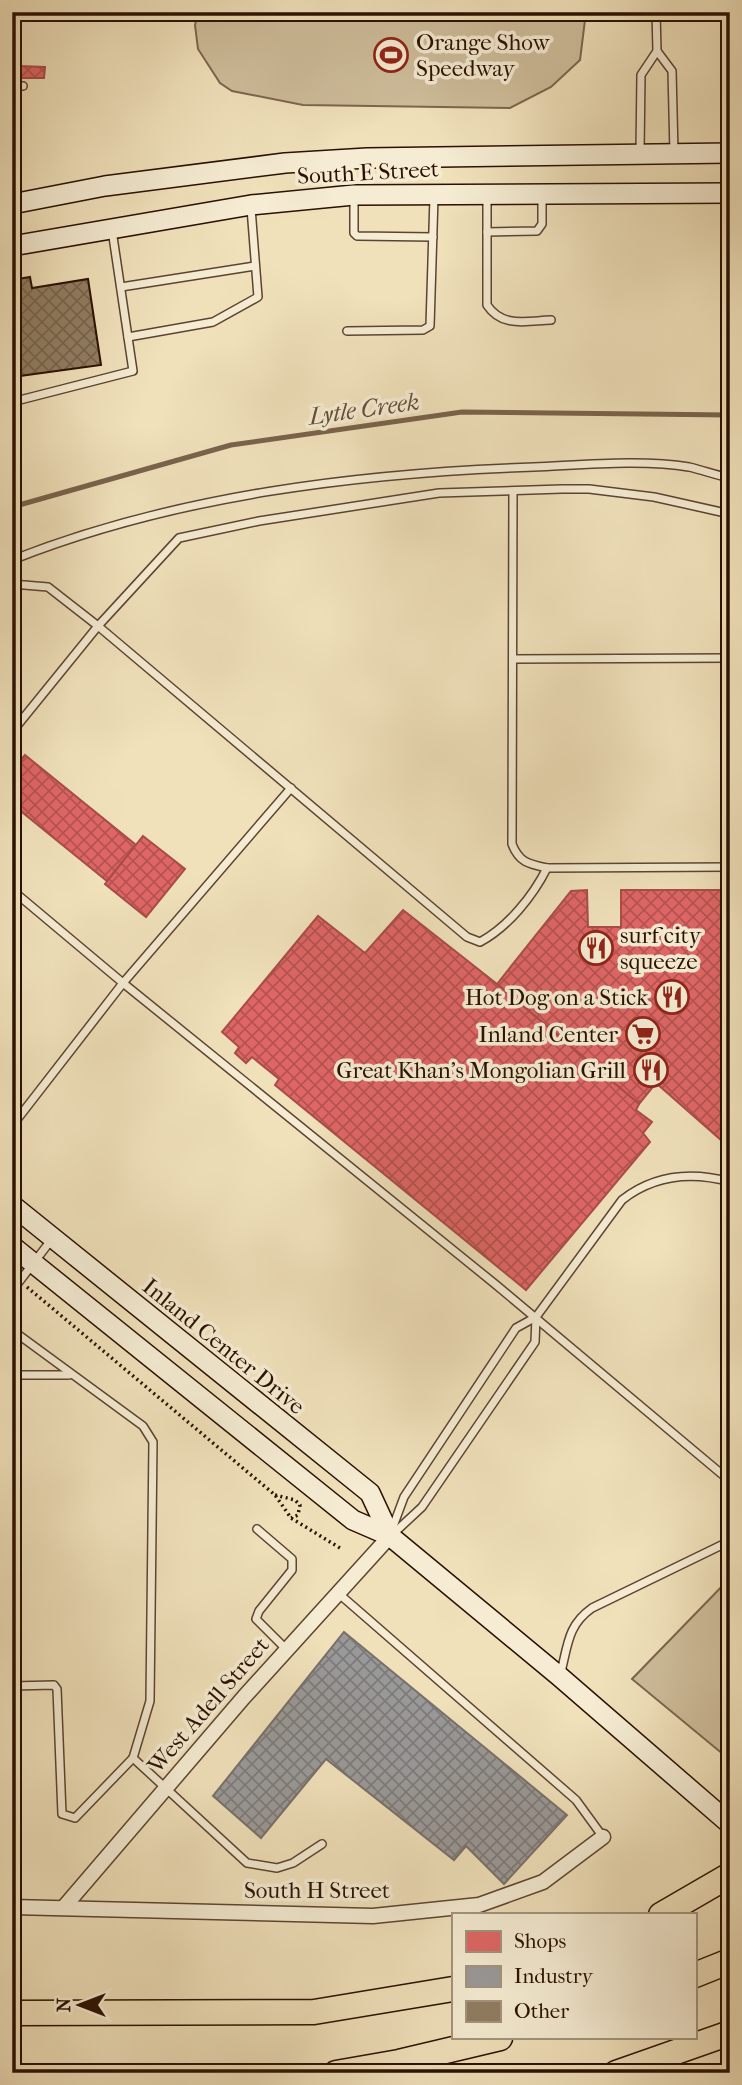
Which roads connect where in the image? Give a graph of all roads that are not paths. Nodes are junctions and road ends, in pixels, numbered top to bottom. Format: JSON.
{"nodes":[{"id":1,"x":656,"y":12,"type":"edge"},
{"id":2,"x":657,"y":51,"type":"junction"},
{"id":3,"x":12,"y":86,"type":"edge"},
{"id":4,"x":23,"y":86,"type":"dead end"},
{"id":5,"x":674,"y":153,"type":"junction"},
{"id":6,"x":730,"y":153,"type":"edge"},
{"id":7,"x":640,"y":154,"type":"junction"},
{"id":8,"x":434,"y":192,"type":"junction"},
{"id":9,"x":487,"y":193,"type":"junction"},
{"id":10,"x":542,"y":193,"type":"junction"},
{"id":11,"x":730,"y":193,"type":"edge"},
{"id":12,"x":354,"y":195,"type":"junction"},
{"id":13,"x":12,"y":204,"type":"edge"},
{"id":14,"x":251,"y":205,"type":"junction"},
{"id":15,"x":112,"y":230,"type":"junction"},
{"id":16,"x":487,"y":232,"type":"junction"},
{"id":17,"x":433,"y":237,"type":"junction"},
{"id":18,"x":12,"y":246,"type":"edge"},
{"id":19,"x":255,"y":267,"type":"junction"},
{"id":20,"x":121,"y":286,"type":"junction"},
{"id":21,"x":551,"y":320,"type":"dead end"},
{"id":22,"x":347,"y":331,"type":"dead end"},
{"id":23,"x":128,"y":337,"type":"junction"},
{"id":24,"x":12,"y":402,"type":"edge"},
{"id":25,"x":730,"y":478,"type":"edge"},
{"id":26,"x":513,"y":491,"type":"junction"},
{"id":27,"x":730,"y":513,"type":"edge"},
{"id":28,"x":12,"y":560,"type":"edge"},
{"id":29,"x":12,"y":584,"type":"edge"},
{"id":30,"x":98,"y":626,"type":"junction"},
{"id":31,"x":730,"y":658,"type":"edge"},
{"id":32,"x":513,"y":659,"type":"junction"},
{"id":33,"x":12,"y":732,"type":"edge"},
{"id":34,"x":291,"y":788,"type":"junction"},
{"id":35,"x":730,"y":867,"type":"edge"},
{"id":36,"x":547,"y":868,"type":"junction"},
{"id":37,"x":12,"y":890,"type":"edge"},
{"id":38,"x":123,"y":983,"type":"junction"},
{"id":39,"x":12,"y":1126,"type":"edge"},
{"id":40,"x":730,"y":1182,"type":"edge"},
{"id":41,"x":12,"y":1205,"type":"edge"},
{"id":42,"x":53,"y":1238,"type":"junction"},
{"id":43,"x":12,"y":1246,"type":"edge"},
{"id":44,"x":33,"y":1263,"type":"junction"},
{"id":45,"x":12,"y":1292,"type":"edge"},
{"id":46,"x":536,"y":1317,"type":"junction"},
{"id":47,"x":12,"y":1330,"type":"edge"},
{"id":48,"x":70,"y":1375,"type":"junction"},
{"id":49,"x":12,"y":1376,"type":"edge"},
{"id":50,"x":730,"y":1481,"type":"edge"},
{"id":51,"x":257,"y":1529,"type":"dead end"},
{"id":52,"x":390,"y":1536,"type":"junction"},
{"id":53,"x":730,"y":1541,"type":"edge"},
{"id":54,"x":338,"y":1593,"type":"junction"},
{"id":55,"x":287,"y":1650,"type":"junction"},
{"id":56,"x":559,"y":1676,"type":"junction"},
{"id":57,"x":12,"y":1686,"type":"edge"},
{"id":58,"x":133,"y":1758,"type":"junction"},
{"id":59,"x":166,"y":1788,"type":"junction"},
{"id":60,"x":730,"y":1824,"type":"edge"},
{"id":61,"x":603,"y":1837,"type":"joint"},
{"id":62,"x":322,"y":1844,"type":"dead end"},
{"id":63,"x":730,"y":1875,"type":"edge"},
{"id":64,"x":12,"y":1907,"type":"edge"},
{"id":65,"x":64,"y":1908,"type":"junction"},
{"id":66,"x":666,"y":1913,"type":"edge"},
{"id":67,"x":730,"y":1961,"type":"edge"},
{"id":68,"x":696,"y":1975,"type":"edge"},
{"id":69,"x":452,"y":1989,"type":"edge"},
{"id":70,"x":12,"y":2013,"type":"edge"},
{"id":71,"x":270,"y":2013,"type":"junction"},
{"id":72,"x":12,"y":2027,"type":"edge"},
{"id":73,"x":730,"y":2033,"type":"edge"},
{"id":74,"x":496,"y":2039,"type":"edge"},
{"id":75,"x":336,"y":2073,"type":"edge"},
{"id":76,"x":616,"y":2073,"type":"edge"}],
"edges":[{"from":1,"to":2,"type":"lane"},
{"from":2,"to":5,"type":"lane"},
{"from":2,"to":7,"type":"lane"},
{"from":3,"to":4,"type":"lane"},
{"from":5,"to":6,"type":"main road","name":"South E Street"},
{"from":5,"to":7,"type":"main road","name":"South E Street"},
{"from":7,"to":13,"type":"main road","name":"South E Street"},
{"from":8,"to":9,"type":"main road","name":"South E Street"},
{"from":8,"to":12,"type":"main road","name":"South E Street"},
{"from":8,"to":17,"type":"lane"},
{"from":9,"to":10,"type":"main road","name":"South E Street"},
{"from":9,"to":16,"type":"lane"},
{"from":10,"to":11,"type":"main road","name":"South E Street"},
{"from":10,"to":16,"type":"lane"},
{"from":12,"to":14,"type":"main road","name":"South E Street"},
{"from":12,"to":17,"type":"lane"},
{"from":14,"to":15,"type":"main road","name":"South E Street"},
{"from":14,"to":19,"type":"lane"},
{"from":15,"to":18,"type":"main road","name":"South E Street"},
{"from":15,"to":20,"type":"lane"},
{"from":16,"to":21,"type":"lane"},
{"from":17,"to":22,"type":"lane"},
{"from":19,"to":20,"type":"lane"},
{"from":19,"to":23,"type":"lane"},
{"from":20,"to":23,"type":"lane"},
{"from":23,"to":24,"type":"lane"},
{"from":25,"to":28,"type":"lane"},
{"from":26,"to":27,"type":"lane"},
{"from":26,"to":30,"type":"lane"},
{"from":26,"to":32,"type":"lane"},
{"from":29,"to":30,"type":"lane"},
{"from":30,"to":33,"type":"lane"},
{"from":30,"to":34,"type":"lane"},
{"from":31,"to":32,"type":"lane"},
{"from":32,"to":36,"type":"lane"},
{"from":34,"to":36,"type":"lane"},
{"from":34,"to":38,"type":"lane"},
{"from":35,"to":36,"type":"lane"},
{"from":37,"to":38,"type":"lane"},
{"from":38,"to":39,"type":"lane"},
{"from":38,"to":46,"type":"lane"},
{"from":40,"to":46,"type":"lane"},
{"from":41,"to":42,"type":"main road","name":"Inland Center Drive"},
{"from":42,"to":44,"type":"lane"},
{"from":42,"to":52,"type":"main road","name":"Inland Center Drive"},
{"from":43,"to":44,"type":"main road","name":"Inland Center Drive"},
{"from":44,"to":45,"type":"lane"},
{"from":44,"to":52,"type":"main road","name":"Inland Center Drive"},
{"from":46,"to":50,"type":"lane"},
{"from":46,"to":52,"type":"lane"},
{"from":46,"to":52,"type":"lane"},
{"from":47,"to":48,"type":"lane"},
{"from":48,"to":49,"type":"lane"},
{"from":48,"to":58,"type":"lane"},
{"from":51,"to":55,"type":"lane"},
{"from":52,"to":54,"type":"street","name":"West Adell Street"},
{"from":52,"to":56,"type":"main road","name":"Inland Center Drive"},
{"from":53,"to":56,"type":"lane"},
{"from":54,"to":55,"type":"street","name":"West Adell Street"},
{"from":54,"to":61,"type":"lane"},
{"from":55,"to":59,"type":"street","name":"West Adell Street"},
{"from":56,"to":60,"type":"main road","name":"Inland Center Drive"},
{"from":57,"to":58,"type":"lane"},
{"from":58,"to":59,"type":"lane"},
{"from":59,"to":62,"type":"lane"},
{"from":59,"to":65,"type":"street","name":"West Adell Street"},
{"from":61,"to":65,"type":"street","name":"South H Street"},
{"from":63,"to":66,"type":"highway"},
{"from":64,"to":65,"type":"street","name":"South H Street"},
{"from":67,"to":68,"type":"highway"},
{"from":69,"to":71,"type":"highway"},
{"from":70,"to":71,"type":"highway"},
{"from":71,"to":72,"type":"highway"},
{"from":73,"to":76,"type":"highway"},
{"from":74,"to":75,"type":"highway"}]}
